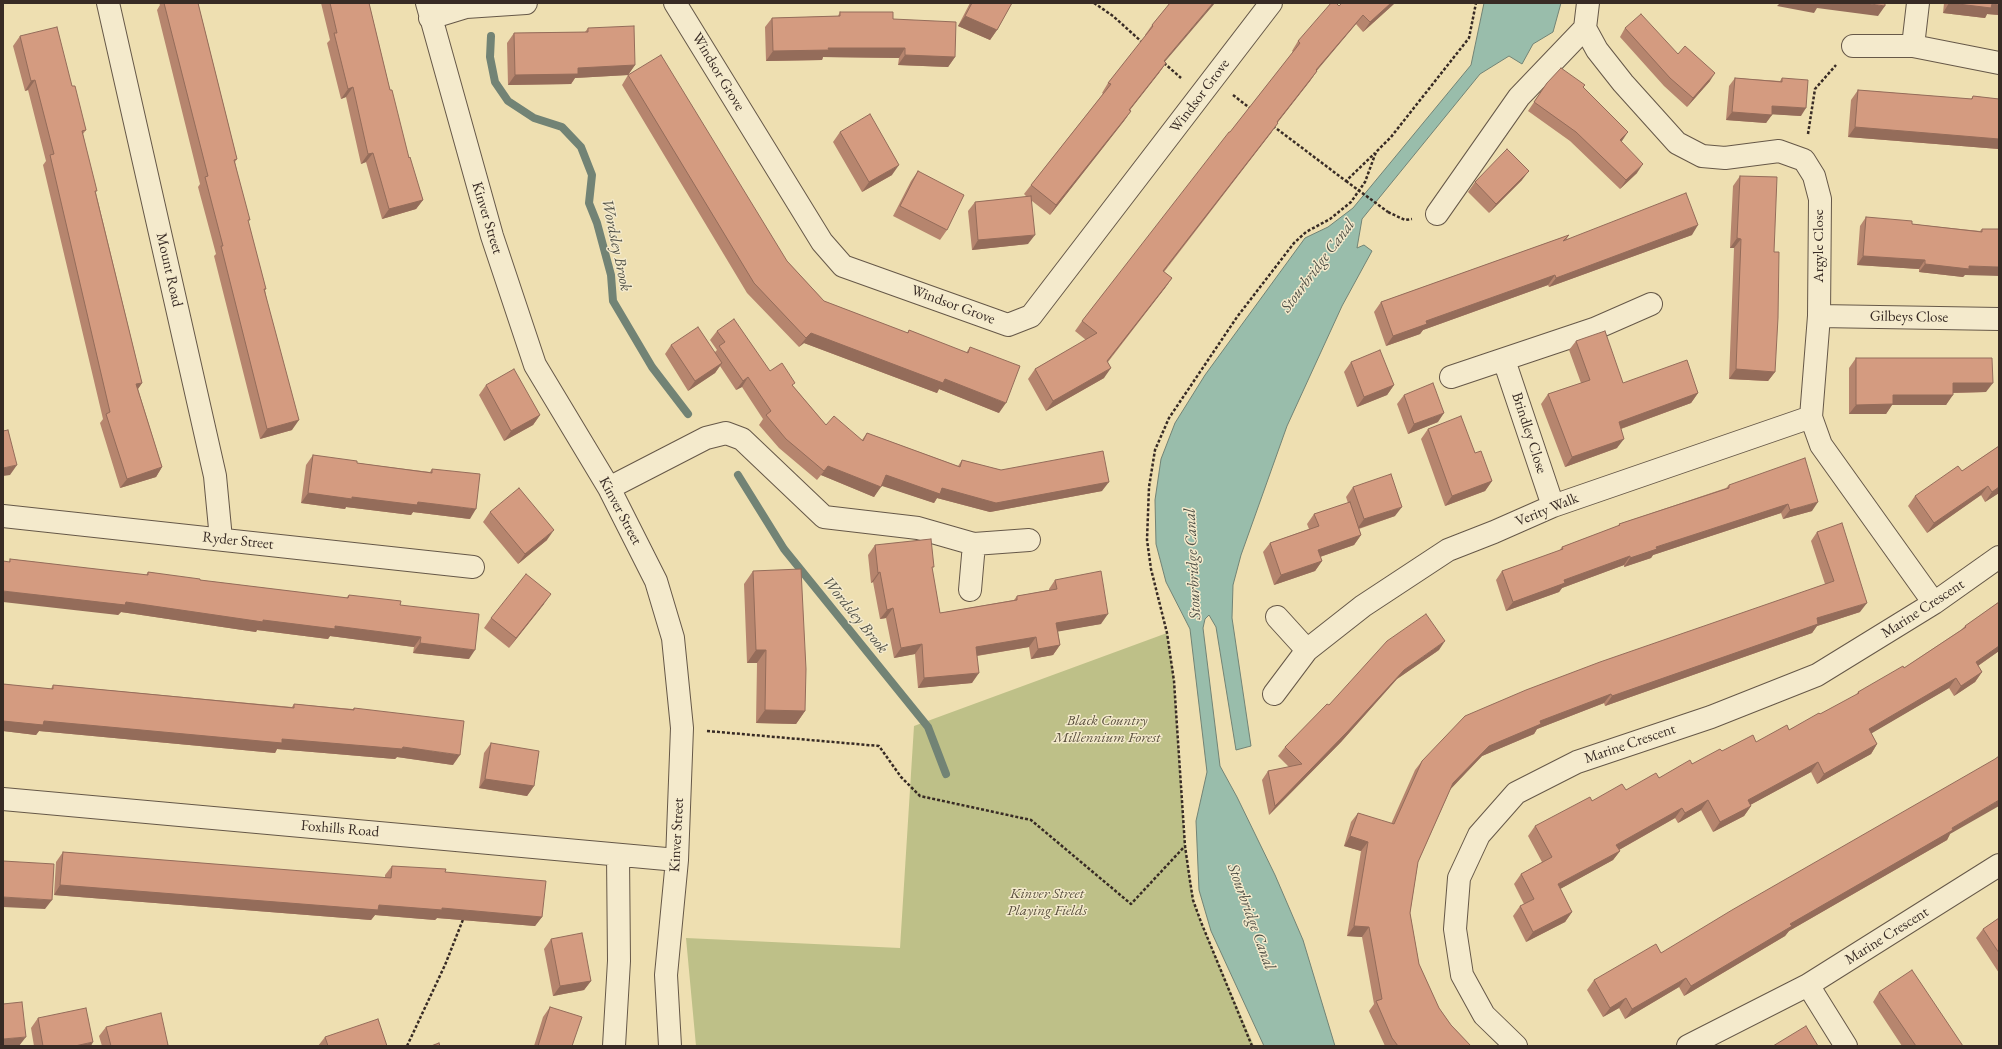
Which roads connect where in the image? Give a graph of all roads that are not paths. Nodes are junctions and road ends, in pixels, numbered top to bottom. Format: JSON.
{"nodes":[{"id":1,"x":108,"y":3,"type":"edge"},
{"id":2,"x":526,"y":3,"type":"edge"},
{"id":3,"x":675,"y":3,"type":"edge"},
{"id":4,"x":1271,"y":3,"type":"edge"},
{"id":5,"x":1588,"y":3,"type":"edge"},
{"id":6,"x":1918,"y":3,"type":"edge"},
{"id":7,"x":428,"y":11,"type":"edge"},
{"id":8,"x":1585,"y":28,"type":"junction"},
{"id":9,"x":1852,"y":46,"type":"road end"},
{"id":10,"x":1913,"y":46,"type":"junction"},
{"id":11,"x":1999,"y":63,"type":"edge"},
{"id":12,"x":1437,"y":214,"type":"dead end"},
{"id":13,"x":1651,"y":304,"type":"dead end"},
{"id":14,"x":1819,"y":316,"type":"junction"},
{"id":15,"x":1999,"y":319,"type":"edge"},
{"id":16,"x":1504,"y":360,"type":"junction"},
{"id":17,"x":1451,"y":377,"type":"dead end"},
{"id":18,"x":1810,"y":416,"type":"junction"},
{"id":19,"x":609,"y":488,"type":"junction"},
{"id":20,"x":1553,"y":506,"type":"junction"},
{"id":21,"x":3,"y":516,"type":"edge"},
{"id":22,"x":221,"y":539,"type":"junction"},
{"id":23,"x":1028,"y":540,"type":"dead end"},
{"id":24,"x":974,"y":544,"type":"junction"},
{"id":25,"x":1999,"y":557,"type":"edge"},
{"id":26,"x":473,"y":567,"type":"dead end"},
{"id":27,"x":970,"y":590,"type":"dead end"},
{"id":28,"x":1934,"y":604,"type":"junction"},
{"id":29,"x":1276,"y":617,"type":"dead end"},
{"id":30,"x":1307,"y":650,"type":"junction"},
{"id":31,"x":1274,"y":694,"type":"dead end"},
{"id":32,"x":3,"y":799,"type":"edge"},
{"id":33,"x":618,"y":855,"type":"junction"},
{"id":34,"x":676,"y":860,"type":"junction"},
{"id":35,"x":1999,"y":865,"type":"edge"},
{"id":36,"x":1808,"y":985,"type":"junction"},
{"id":37,"x":614,"y":1046,"type":"edge"},
{"id":38,"x":670,"y":1046,"type":"edge"},
{"id":39,"x":1516,"y":1046,"type":"edge"},
{"id":40,"x":1688,"y":1046,"type":"edge"},
{"id":41,"x":1846,"y":1046,"type":"edge"}],
"edges":[{"from":1,"to":22,"type":"street","name":"Mount Road"},
{"from":2,"to":7,"type":"street"},
{"from":3,"to":4,"type":"street","name":"Windsor Grove"},
{"from":5,"to":8,"type":"street"},
{"from":6,"to":10,"type":"street"},
{"from":7,"to":19,"type":"street","name":"Kinver Street"},
{"from":8,"to":12,"type":"street"},
{"from":8,"to":14,"type":"street","name":"Argyle Close"},
{"from":9,"to":10,"type":"street"},
{"from":10,"to":11,"type":"street"},
{"from":13,"to":16,"type":"street"},
{"from":14,"to":15,"type":"street","name":"Gilbeys Close"},
{"from":14,"to":18,"type":"street","name":"Argyle Close"},
{"from":16,"to":17,"type":"street"},
{"from":16,"to":20,"type":"street","name":"Brindley Close"},
{"from":18,"to":20,"type":"street","name":"Verity Walk"},
{"from":18,"to":28,"type":"street","name":"Argyle Close"},
{"from":19,"to":24,"type":"street"},
{"from":19,"to":34,"type":"street","name":"Kinver Street"},
{"from":20,"to":30,"type":"street","name":"Verity Walk"},
{"from":21,"to":22,"type":"street","name":"Ryder Street"},
{"from":22,"to":26,"type":"street","name":"Ryder Street"},
{"from":23,"to":24,"type":"street"},
{"from":24,"to":27,"type":"street"},
{"from":25,"to":28,"type":"street","name":"Marine Crescent"},
{"from":28,"to":39,"type":"street","name":"Marine Crescent"},
{"from":29,"to":30,"type":"street"},
{"from":30,"to":31,"type":"street","name":"Verity Walk"},
{"from":32,"to":33,"type":"street","name":"Foxhills Road"},
{"from":33,"to":34,"type":"street","name":"Foxhills Road"},
{"from":33,"to":37,"type":"street"},
{"from":34,"to":38,"type":"street","name":"Kinver Street"},
{"from":35,"to":36,"type":"street","name":"Marine Crescent"},
{"from":36,"to":40,"type":"street","name":"Marine Crescent"},
{"from":36,"to":41,"type":"street"}]}
